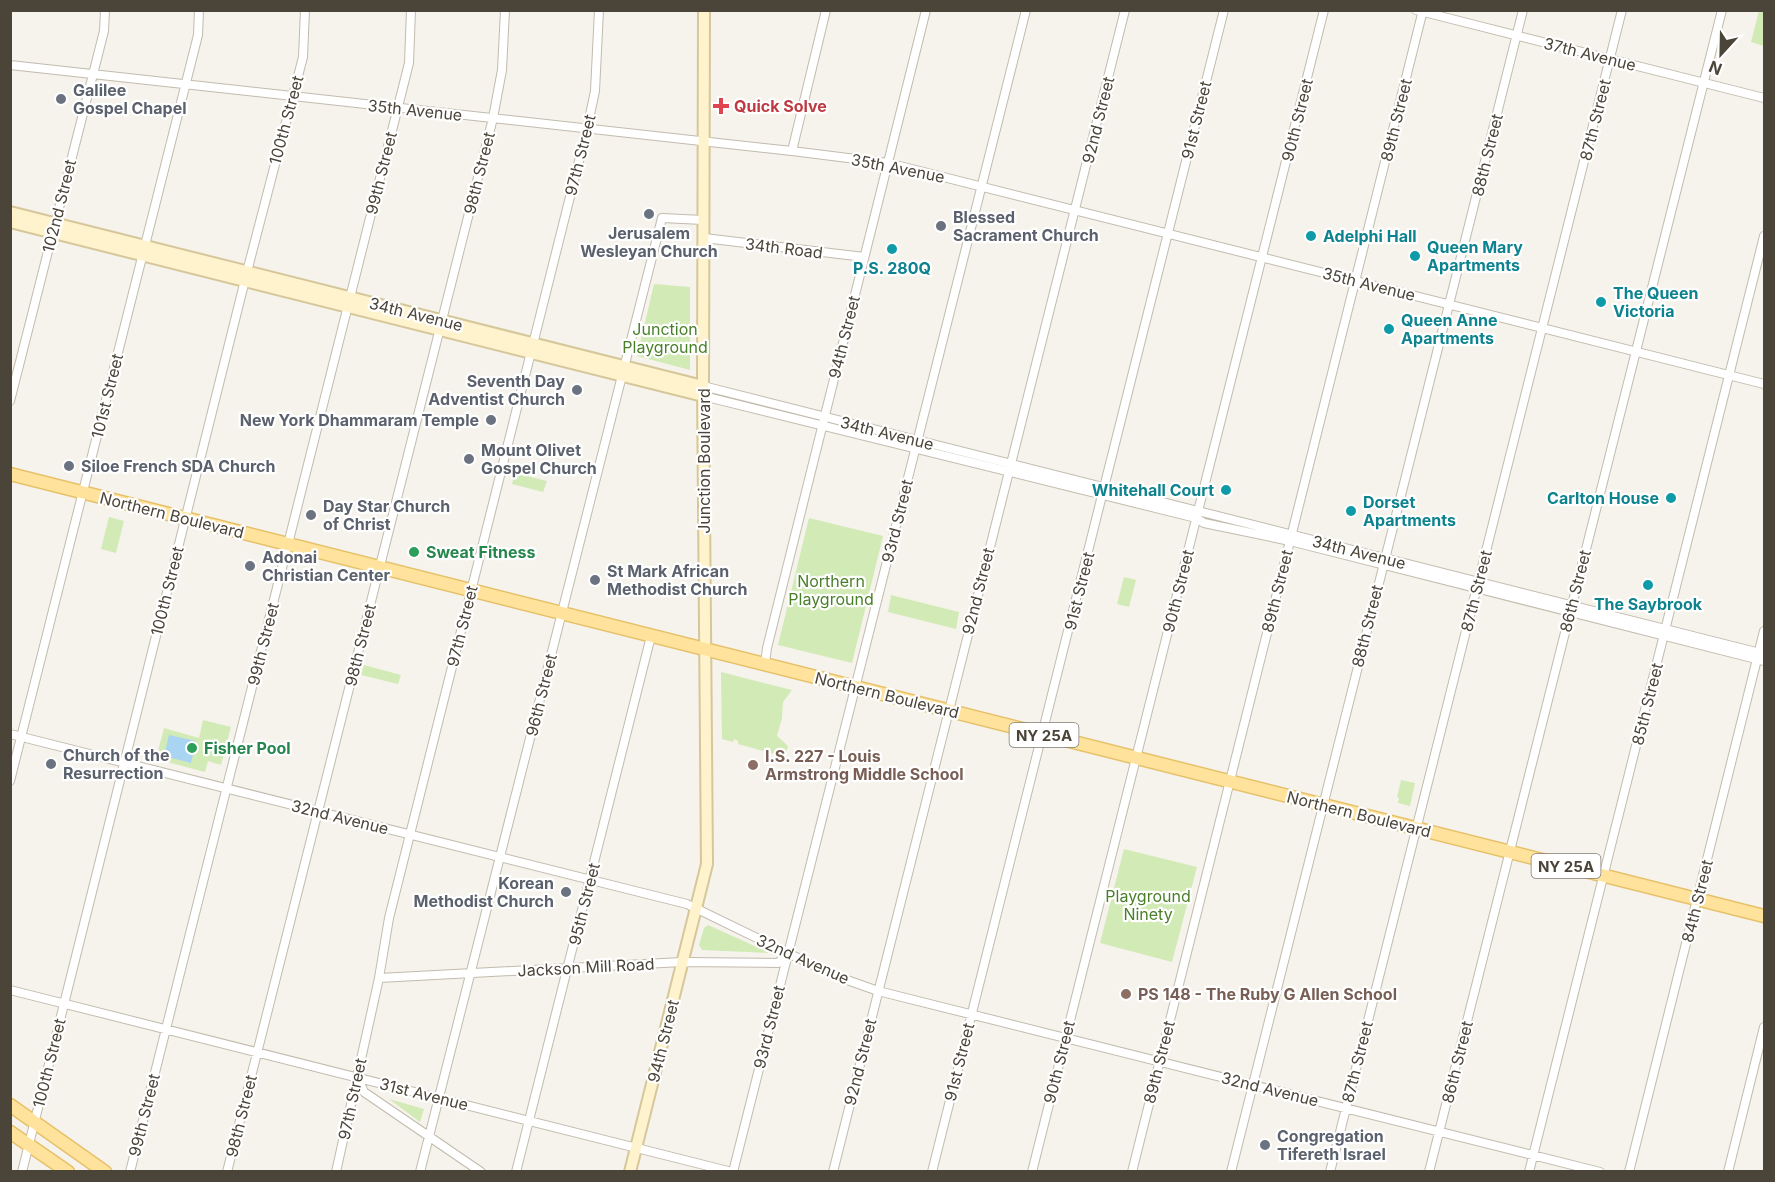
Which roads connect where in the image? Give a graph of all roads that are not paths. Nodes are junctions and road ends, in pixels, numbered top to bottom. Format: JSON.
{"nodes":[{"id":1,"x":105,"y":10,"type":"edge"},
{"id":2,"x":199,"y":10,"type":"edge"},
{"id":3,"x":305,"y":10,"type":"edge"},
{"id":4,"x":411,"y":10,"type":"edge"},
{"id":5,"x":504,"y":10,"type":"edge"},
{"id":6,"x":599,"y":10,"type":"edge"},
{"id":7,"x":704,"y":10,"type":"edge"},
{"id":8,"x":826,"y":10,"type":"edge"},
{"id":9,"x":926,"y":10,"type":"edge"},
{"id":10,"x":1026,"y":10,"type":"edge"},
{"id":11,"x":1125,"y":10,"type":"edge"},
{"id":12,"x":1224,"y":10,"type":"edge"},
{"id":13,"x":1324,"y":10,"type":"edge"},
{"id":14,"x":1523,"y":10,"type":"edge"},
{"id":15,"x":1622,"y":10,"type":"edge"},
{"id":16,"x":1722,"y":10,"type":"edge"},
{"id":17,"x":1421,"y":11,"type":"edge"},
{"id":18,"x":1516,"y":36,"type":"junction"},
{"id":19,"x":1610,"y":59,"type":"junction"},
{"id":20,"x":10,"y":65,"type":"edge"},
{"id":21,"x":93,"y":73,"type":"junction"},
{"id":22,"x":1704,"y":83,"type":"junction"},
{"id":23,"x":186,"y":84,"type":"junction"},
{"id":24,"x":292,"y":96,"type":"junction"},
{"id":25,"x":1764,"y":98,"type":"edge"},
{"id":26,"x":398,"y":108,"type":"junction"},
{"id":27,"x":493,"y":118,"type":"junction"},
{"id":28,"x":587,"y":129,"type":"junction"},
{"id":29,"x":704,"y":142,"type":"junction"},
{"id":30,"x":792,"y":151,"type":"junction"},
{"id":31,"x":888,"y":164,"type":"junction"},
{"id":32,"x":981,"y":186,"type":"junction"},
{"id":33,"x":1075,"y":210,"type":"junction"},
{"id":34,"x":10,"y":212,"type":"edge"},
{"id":35,"x":703,"y":220,"type":"junction"},
{"id":36,"x":10,"y":222,"type":"edge"},
{"id":37,"x":54,"y":228,"type":"junction"},
{"id":38,"x":1168,"y":233,"type":"junction"},
{"id":39,"x":1764,"y":236,"type":"edge"},
{"id":40,"x":704,"y":238,"type":"junction"},
{"id":41,"x":144,"y":251,"type":"junction"},
{"id":42,"x":864,"y":257,"type":"junction"},
{"id":43,"x":1262,"y":257,"type":"junction"},
{"id":44,"x":246,"y":276,"type":"junction"},
{"id":45,"x":1356,"y":281,"type":"junction"},
{"id":46,"x":349,"y":302,"type":"junction"},
{"id":47,"x":1449,"y":304,"type":"junction"},
{"id":48,"x":440,"y":325,"type":"junction"},
{"id":49,"x":1542,"y":329,"type":"junction"},
{"id":50,"x":532,"y":348,"type":"junction"},
{"id":51,"x":1636,"y":352,"type":"junction"},
{"id":52,"x":622,"y":371,"type":"junction"},
{"id":53,"x":1730,"y":375,"type":"junction"},
{"id":54,"x":1764,"y":384,"type":"edge"},
{"id":55,"x":703,"y":391,"type":"junction"},
{"id":56,"x":10,"y":401,"type":"edge"},
{"id":57,"x":823,"y":420,"type":"junction"},
{"id":58,"x":916,"y":444,"type":"junction"},
{"id":59,"x":1010,"y":467,"type":"junction"},
{"id":60,"x":10,"y":474,"type":"edge"},
{"id":61,"x":1103,"y":491,"type":"junction"},
{"id":62,"x":83,"y":492,"type":"junction"},
{"id":63,"x":1197,"y":515,"type":"junction"},
{"id":64,"x":185,"y":518,"type":"junction"},
{"id":65,"x":1291,"y":538,"type":"junction"},
{"id":66,"x":288,"y":544,"type":"junction"},
{"id":67,"x":1384,"y":562,"type":"junction"},
{"id":68,"x":380,"y":567,"type":"junction"},
{"id":69,"x":1477,"y":585,"type":"junction"},
{"id":70,"x":471,"y":590,"type":"junction"},
{"id":71,"x":1571,"y":609,"type":"junction"},
{"id":72,"x":562,"y":613,"type":"junction"},
{"id":73,"x":1764,"y":631,"type":"edge"},
{"id":74,"x":1664,"y":632,"type":"junction"},
{"id":75,"x":651,"y":636,"type":"junction"},
{"id":76,"x":705,"y":649,"type":"junction"},
{"id":77,"x":1761,"y":657,"type":"edge"},
{"id":78,"x":765,"y":664,"type":"junction"},
{"id":79,"x":855,"y":687,"type":"junction"},
{"id":80,"x":948,"y":711,"type":"junction"},
{"id":81,"x":10,"y":734,"type":"edge"},
{"id":82,"x":1042,"y":734,"type":"junction"},
{"id":83,"x":22,"y":737,"type":"junction"},
{"id":84,"x":1136,"y":758,"type":"junction"},
{"id":85,"x":124,"y":762,"type":"junction"},
{"id":86,"x":10,"y":781,"type":"edge"},
{"id":87,"x":1230,"y":782,"type":"junction"},
{"id":88,"x":226,"y":788,"type":"junction"},
{"id":89,"x":1323,"y":805,"type":"junction"},
{"id":90,"x":318,"y":811,"type":"junction"},
{"id":91,"x":1416,"y":828,"type":"junction"},
{"id":92,"x":410,"y":834,"type":"junction"},
{"id":93,"x":1510,"y":852,"type":"junction"},
{"id":94,"x":500,"y":857,"type":"junction"},
{"id":95,"x":1604,"y":875,"type":"junction"},
{"id":96,"x":590,"y":880,"type":"junction"},
{"id":97,"x":1698,"y":899,"type":"junction"},
{"id":98,"x":696,"y":910,"type":"junction"},
{"id":99,"x":1764,"y":916,"type":"edge"},
{"id":100,"x":788,"y":953,"type":"junction"},
{"id":101,"x":682,"y":962,"type":"junction"},
{"id":102,"x":567,"y":968,"type":"junction"},
{"id":103,"x":471,"y":972,"type":"junction"},
{"id":104,"x":379,"y":978,"type":"junction"},
{"id":105,"x":10,"y":990,"type":"edge"},
{"id":106,"x":878,"y":991,"type":"junction"},
{"id":107,"x":63,"y":1003,"type":"junction"},
{"id":108,"x":972,"y":1014,"type":"junction"},
{"id":109,"x":1764,"y":1027,"type":"edge"},
{"id":110,"x":166,"y":1029,"type":"junction"},
{"id":111,"x":1065,"y":1037,"type":"junction"},
{"id":112,"x":257,"y":1052,"type":"junction"},
{"id":113,"x":1159,"y":1061,"type":"junction"},
{"id":114,"x":357,"y":1077,"type":"junction"},
{"id":115,"x":1252,"y":1084,"type":"junction"},
{"id":116,"x":439,"y":1098,"type":"junction"},
{"id":117,"x":10,"y":1105,"type":"edge"},
{"id":118,"x":1346,"y":1108,"type":"junction"},
{"id":119,"x":529,"y":1120,"type":"junction"},
{"id":120,"x":35,"y":1122,"type":"junction"},
{"id":121,"x":1440,"y":1131,"type":"junction"},
{"id":122,"x":10,"y":1132,"type":"edge"},
{"id":123,"x":429,"y":1136,"type":"junction"},
{"id":124,"x":29,"y":1145,"type":"junction"},
{"id":125,"x":636,"y":1147,"type":"junction"},
{"id":126,"x":1533,"y":1155,"type":"junction"},
{"id":127,"x":22,"y":1172,"type":"edge"},
{"id":128,"x":68,"y":1172,"type":"edge"},
{"id":129,"x":105,"y":1172,"type":"edge"},
{"id":130,"x":130,"y":1172,"type":"edge"},
{"id":131,"x":227,"y":1172,"type":"edge"},
{"id":132,"x":336,"y":1172,"type":"edge"},
{"id":133,"x":420,"y":1172,"type":"edge"},
{"id":134,"x":481,"y":1172,"type":"edge"},
{"id":135,"x":516,"y":1172,"type":"edge"},
{"id":136,"x":630,"y":1172,"type":"edge"},
{"id":137,"x":733,"y":1172,"type":"edge"},
{"id":138,"x":833,"y":1172,"type":"edge"},
{"id":139,"x":932,"y":1172,"type":"edge"},
{"id":140,"x":1032,"y":1172,"type":"edge"},
{"id":141,"x":1132,"y":1172,"type":"edge"},
{"id":142,"x":1230,"y":1172,"type":"edge"},
{"id":143,"x":1330,"y":1172,"type":"edge"},
{"id":144,"x":1430,"y":1172,"type":"edge"},
{"id":145,"x":1529,"y":1172,"type":"edge"},
{"id":146,"x":1599,"y":1172,"type":"edge"},
{"id":147,"x":1629,"y":1172,"type":"edge"},
{"id":148,"x":1728,"y":1172,"type":"edge"}],
"edges":[{"from":1,"to":21,"type":"street","name":"102nd Street"},
{"from":2,"to":23,"type":"street","name":"101st Street"},
{"from":3,"to":24,"type":"street","name":"100th Street"},
{"from":4,"to":26,"type":"street","name":"99th Street"},
{"from":5,"to":27,"type":"street","name":"98th Street"},
{"from":6,"to":28,"type":"street","name":"97th Street"},
{"from":7,"to":29,"type":"main road","name":"Junction Boulevard"},
{"from":8,"to":30,"type":"street"},
{"from":9,"to":31,"type":"street","name":"94th Street"},
{"from":10,"to":32,"type":"street","name":"93rd Street"},
{"from":11,"to":33,"type":"street","name":"92nd Street"},
{"from":12,"to":38,"type":"street","name":"91st Street"},
{"from":13,"to":43,"type":"street","name":"90th Street"},
{"from":14,"to":18,"type":"street","name":"88th Street"},
{"from":15,"to":19,"type":"street","name":"87th Street"},
{"from":16,"to":22,"type":"street","name":"86th Street"},
{"from":17,"to":18,"type":"street","name":"37th Avenue"},
{"from":17,"to":45,"type":"street","name":"89th Street"},
{"from":18,"to":19,"type":"street","name":"37th Avenue"},
{"from":18,"to":47,"type":"street","name":"88th Street"},
{"from":19,"to":22,"type":"street","name":"37th Avenue"},
{"from":19,"to":49,"type":"street","name":"87th Street"},
{"from":20,"to":21,"type":"street","name":"35th Avenue"},
{"from":21,"to":23,"type":"street","name":"35th Avenue"},
{"from":21,"to":37,"type":"street","name":"102nd Street"},
{"from":22,"to":25,"type":"street","name":"37th Avenue"},
{"from":22,"to":51,"type":"street","name":"86th Street"},
{"from":23,"to":24,"type":"street","name":"35th Avenue"},
{"from":23,"to":41,"type":"street","name":"101st Street"},
{"from":24,"to":26,"type":"street","name":"35th Avenue"},
{"from":24,"to":44,"type":"street","name":"100th Street"},
{"from":26,"to":27,"type":"street","name":"35th Avenue"},
{"from":26,"to":46,"type":"street","name":"99th Street"},
{"from":27,"to":28,"type":"street","name":"35th Avenue"},
{"from":27,"to":48,"type":"street","name":"98th Street"},
{"from":28,"to":29,"type":"street","name":"35th Avenue"},
{"from":28,"to":50,"type":"street","name":"97th Street"},
{"from":29,"to":30,"type":"street","name":"35th Avenue"},
{"from":29,"to":35,"type":"main road","name":"Junction Boulevard"},
{"from":30,"to":31,"type":"street","name":"35th Avenue"},
{"from":31,"to":32,"type":"street","name":"35th Avenue"},
{"from":31,"to":42,"type":"street","name":"94th Street"},
{"from":32,"to":33,"type":"street","name":"35th Avenue"},
{"from":32,"to":58,"type":"street","name":"93rd Street"},
{"from":33,"to":38,"type":"street","name":"35th Avenue"},
{"from":33,"to":59,"type":"street","name":"92nd Street"},
{"from":34,"to":37,"type":"main road","name":"34th Avenue"},
{"from":35,"to":40,"type":"main road","name":"Junction Boulevard"},
{"from":35,"to":52,"type":"street","name":"96th Street"},
{"from":36,"to":37,"type":"main road","name":"34th Avenue"},
{"from":37,"to":41,"type":"main road","name":"34th Avenue"},
{"from":37,"to":56,"type":"street","name":"102nd Street"},
{"from":38,"to":43,"type":"street","name":"35th Avenue"},
{"from":38,"to":61,"type":"street","name":"91st Street"},
{"from":39,"to":53,"type":"street","name":"85th Street"},
{"from":40,"to":42,"type":"street","name":"34th Road"},
{"from":40,"to":55,"type":"main road","name":"Junction Boulevard"},
{"from":41,"to":44,"type":"main road","name":"34th Avenue"},
{"from":41,"to":62,"type":"street","name":"101st Street"},
{"from":42,"to":57,"type":"street","name":"94th Street"},
{"from":43,"to":45,"type":"street","name":"35th Avenue"},
{"from":43,"to":63,"type":"street","name":"90th Street"},
{"from":44,"to":46,"type":"main road","name":"34th Avenue"},
{"from":44,"to":64,"type":"street","name":"100th Street"},
{"from":45,"to":47,"type":"street","name":"35th Avenue"},
{"from":45,"to":65,"type":"street","name":"89th Street"},
{"from":46,"to":48,"type":"main road","name":"34th Avenue"},
{"from":46,"to":66,"type":"street","name":"99th Street"},
{"from":47,"to":49,"type":"street","name":"35th Avenue"},
{"from":47,"to":67,"type":"street","name":"88th Street"},
{"from":48,"to":50,"type":"main road","name":"34th Avenue"},
{"from":48,"to":68,"type":"street","name":"98th Street"},
{"from":49,"to":51,"type":"street","name":"35th Avenue"},
{"from":49,"to":69,"type":"street","name":"87th Street"},
{"from":50,"to":52,"type":"main road","name":"34th Avenue"},
{"from":50,"to":70,"type":"street","name":"97th Street"},
{"from":51,"to":53,"type":"street","name":"35th Avenue"},
{"from":51,"to":71,"type":"street","name":"86th Street"},
{"from":52,"to":55,"type":"main road","name":"34th Avenue"},
{"from":52,"to":72,"type":"street","name":"96th Street"},
{"from":53,"to":54,"type":"street","name":"35th Avenue"},
{"from":53,"to":74,"type":"street","name":"85th Street"},
{"from":55,"to":57,"type":"street","name":"34th Avenue"},
{"from":55,"to":76,"type":"main road","name":"Junction Boulevard"},
{"from":57,"to":58,"type":"street","name":"34th Avenue"},
{"from":57,"to":78,"type":"street","name":"94th Street"},
{"from":58,"to":59,"type":"street","name":"34th Avenue"},
{"from":58,"to":79,"type":"street","name":"93rd Street"},
{"from":59,"to":61,"type":"street","name":"34th Avenue"},
{"from":59,"to":80,"type":"street","name":"92nd Street"},
{"from":60,"to":62,"type":"main road","name":"Northern Boulevard","number":"NY 25A"},
{"from":61,"to":63,"type":"street","name":"34th Avenue"},
{"from":61,"to":82,"type":"street","name":"91st Street"},
{"from":62,"to":64,"type":"main road","name":"Northern Boulevard","number":"NY 25A"},
{"from":62,"to":83,"type":"street","name":"101st Street"},
{"from":63,"to":65,"type":"street","name":"34th Avenue"},
{"from":63,"to":84,"type":"street","name":"90th Street"},
{"from":64,"to":66,"type":"main road","name":"Northern Boulevard","number":"NY 25A"},
{"from":64,"to":85,"type":"street","name":"100th Street"},
{"from":65,"to":67,"type":"street","name":"34th Avenue"},
{"from":65,"to":87,"type":"street","name":"89th Street"},
{"from":66,"to":68,"type":"main road","name":"Northern Boulevard","number":"NY 25A"},
{"from":66,"to":88,"type":"street","name":"99th Street"},
{"from":67,"to":69,"type":"street","name":"34th Avenue"},
{"from":67,"to":89,"type":"street","name":"88th Street"},
{"from":68,"to":70,"type":"main road","name":"Northern Boulevard","number":"NY 25A"},
{"from":68,"to":90,"type":"street","name":"98th Street"},
{"from":69,"to":71,"type":"street","name":"34th Avenue"},
{"from":69,"to":91,"type":"street","name":"87th Street"},
{"from":70,"to":72,"type":"main road","name":"Northern Boulevard","number":"NY 25A"},
{"from":70,"to":92,"type":"street","name":"97th Street"},
{"from":71,"to":74,"type":"street","name":"34th Avenue"},
{"from":71,"to":93,"type":"street","name":"86th Street"},
{"from":72,"to":75,"type":"main road","name":"Northern Boulevard","number":"NY 25A"},
{"from":72,"to":94,"type":"street","name":"96th Street"},
{"from":73,"to":77,"type":"street","name":"84th Street"},
{"from":74,"to":77,"type":"street","name":"34th Avenue"},
{"from":74,"to":95,"type":"street","name":"85th Street"},
{"from":75,"to":76,"type":"main road","name":"Northern Boulevard","number":"NY 25A"},
{"from":75,"to":96,"type":"street","name":"95th Street"},
{"from":76,"to":78,"type":"main road","name":"Northern Boulevard","number":"NY 25A"},
{"from":76,"to":98,"type":"main road","name":"Junction Boulevard"},
{"from":77,"to":97,"type":"street","name":"84th Street"},
{"from":78,"to":79,"type":"main road","name":"Northern Boulevard","number":"NY 25A"},
{"from":79,"to":80,"type":"main road","name":"Northern Boulevard","number":"NY 25A"},
{"from":79,"to":100,"type":"street","name":"93rd Street"},
{"from":80,"to":82,"type":"main road","name":"Northern Boulevard","number":"NY 25A"},
{"from":80,"to":106,"type":"street","name":"92nd Street"},
{"from":81,"to":83,"type":"street","name":"32nd Avenue"},
{"from":82,"to":84,"type":"main road","name":"Northern Boulevard","number":"NY 25A"},
{"from":82,"to":108,"type":"street","name":"91st Street"},
{"from":83,"to":85,"type":"street","name":"32nd Avenue"},
{"from":83,"to":86,"type":"street","name":"101st Street"},
{"from":84,"to":87,"type":"main road","name":"Northern Boulevard","number":"NY 25A"},
{"from":84,"to":111,"type":"street","name":"90th Street"},
{"from":85,"to":88,"type":"street","name":"32nd Avenue"},
{"from":85,"to":107,"type":"street","name":"100th Street"},
{"from":87,"to":89,"type":"main road","name":"Northern Boulevard","number":"NY 25A"},
{"from":87,"to":113,"type":"street","name":"89th Street"},
{"from":88,"to":90,"type":"street","name":"32nd Avenue"},
{"from":88,"to":110,"type":"street","name":"99th Street"},
{"from":89,"to":91,"type":"main road","name":"Northern Boulevard","number":"NY 25A"},
{"from":89,"to":115,"type":"street","name":"88th Street"},
{"from":90,"to":92,"type":"street","name":"32nd Avenue"},
{"from":90,"to":112,"type":"street","name":"98th Street"},
{"from":91,"to":93,"type":"main road","name":"Northern Boulevard","number":"NY 25A"},
{"from":91,"to":118,"type":"street","name":"87th Street"},
{"from":92,"to":94,"type":"street","name":"32nd Avenue"},
{"from":92,"to":104,"type":"street","name":"97th Street"},
{"from":93,"to":95,"type":"main road","name":"Northern Boulevard","number":"NY 25A"},
{"from":93,"to":121,"type":"street","name":"86th Street"},
{"from":94,"to":96,"type":"street","name":"32nd Avenue"},
{"from":94,"to":103,"type":"street","name":"96th Street"},
{"from":95,"to":97,"type":"main road","name":"Northern Boulevard","number":"NY 25A"},
{"from":95,"to":126,"type":"street","name":"85th Street"},
{"from":96,"to":98,"type":"street","name":"32nd Avenue"},
{"from":96,"to":102,"type":"street","name":"95th Street"},
{"from":97,"to":99,"type":"main road","name":"Northern Boulevard","number":"NY 25A"},
{"from":97,"to":147,"type":"street","name":"84th Street"},
{"from":98,"to":100,"type":"street","name":"32nd Avenue"},
{"from":98,"to":101,"type":"main road","name":"94th Street"},
{"from":100,"to":101,"type":"street","name":"Jackson Mill Road"},
{"from":100,"to":106,"type":"street","name":"32nd Avenue"},
{"from":100,"to":137,"type":"street","name":"93rd Street"},
{"from":101,"to":102,"type":"street","name":"Jackson Mill Road"},
{"from":101,"to":125,"type":"main road","name":"94th Street"},
{"from":102,"to":103,"type":"street","name":"Jackson Mill Road"},
{"from":102,"to":119,"type":"street","name":"95th Street"},
{"from":103,"to":104,"type":"street","name":"Jackson Mill Road"},
{"from":103,"to":116,"type":"street","name":"96th Street"},
{"from":104,"to":114,"type":"street","name":"97th Street"},
{"from":105,"to":107,"type":"street","name":"31st Avenue"},
{"from":106,"to":108,"type":"street","name":"32nd Avenue"},
{"from":106,"to":138,"type":"street","name":"92nd Street"},
{"from":107,"to":110,"type":"street","name":"31st Avenue"},
{"from":107,"to":120,"type":"street","name":"100th Street"},
{"from":108,"to":111,"type":"street","name":"32nd Avenue"},
{"from":108,"to":139,"type":"street","name":"91st Street"},
{"from":109,"to":148,"type":"street"},
{"from":110,"to":112,"type":"street","name":"31st Avenue"},
{"from":110,"to":130,"type":"street","name":"99th Street"},
{"from":111,"to":113,"type":"street","name":"32nd Avenue"},
{"from":111,"to":140,"type":"street","name":"90th Street"},
{"from":112,"to":114,"type":"street","name":"31st Avenue"},
{"from":112,"to":131,"type":"street","name":"98th Street"},
{"from":113,"to":115,"type":"street","name":"32nd Avenue"},
{"from":113,"to":141,"type":"street","name":"89th Street"},
{"from":114,"to":116,"type":"street","name":"31st Avenue"},
{"from":114,"to":123,"type":"street"},
{"from":114,"to":132,"type":"street","name":"97th Street"},
{"from":115,"to":118,"type":"street","name":"32nd Avenue"},
{"from":115,"to":142,"type":"street","name":"88th Street"},
{"from":116,"to":119,"type":"street","name":"31st Avenue"},
{"from":116,"to":123,"type":"street","name":"96th Street"},
{"from":117,"to":120,"type":"main road"},
{"from":118,"to":121,"type":"street","name":"32nd Avenue"},
{"from":118,"to":143,"type":"street","name":"87th Street"},
{"from":119,"to":125,"type":"street","name":"31st Avenue"},
{"from":119,"to":135,"type":"street","name":"95th Street"},
{"from":120,"to":124,"type":"street","name":"100th Street"},
{"from":120,"to":129,"type":"main road"},
{"from":121,"to":126,"type":"street","name":"32nd Avenue"},
{"from":121,"to":144,"type":"street","name":"86th Street"},
{"from":122,"to":124,"type":"main road"},
{"from":123,"to":133,"type":"street","name":"96th Street"},
{"from":123,"to":134,"type":"street"},
{"from":124,"to":127,"type":"street","name":"100th Street"},
{"from":124,"to":128,"type":"main road"},
{"from":125,"to":136,"type":"main road","name":"94th Street"},
{"from":125,"to":137,"type":"street","name":"31st Avenue"},
{"from":126,"to":145,"type":"street","name":"85th Street"},
{"from":126,"to":146,"type":"street","name":"32nd Avenue"}]}
